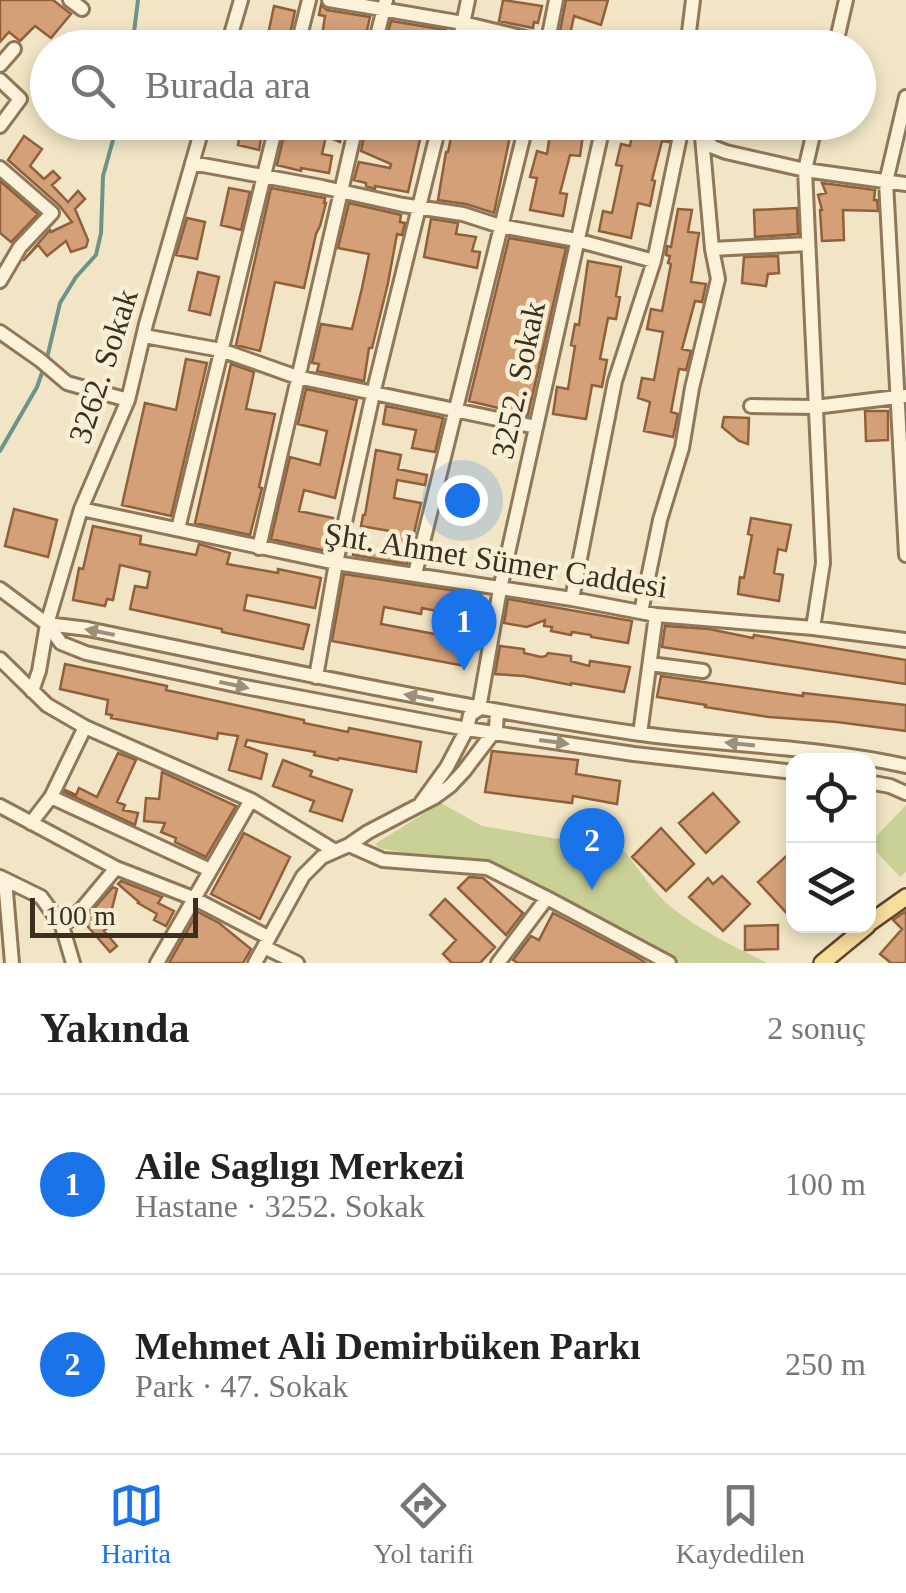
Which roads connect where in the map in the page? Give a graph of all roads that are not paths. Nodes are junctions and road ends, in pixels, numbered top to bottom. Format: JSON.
{"nodes":[{"id":1,"x":241,"y":0,"type":"edge"},
{"id":2,"x":309,"y":0,"type":"edge"},
{"id":3,"x":329,"y":0,"type":"edge"},
{"id":4,"x":468,"y":0,"type":"edge"},
{"id":5,"x":556,"y":0,"type":"edge"},
{"id":6,"x":693,"y":0,"type":"edge"},
{"id":7,"x":846,"y":0,"type":"edge"},
{"id":8,"x":384,"y":5,"type":"edge"},
{"id":9,"x":463,"y":23,"type":"junction"},
{"id":10,"x":232,"y":30,"type":"edge"},
{"id":11,"x":302,"y":30,"type":"edge"},
{"id":12,"x":378,"y":30,"type":"edge"},
{"id":13,"x":462,"y":30,"type":"edge"},
{"id":14,"x":491,"y":30,"type":"edge"},
{"id":15,"x":550,"y":30,"type":"edge"},
{"id":16,"x":689,"y":30,"type":"edge"},
{"id":17,"x":838,"y":30,"type":"edge"},
{"id":18,"x":14,"y":49,"type":"dead end"},
{"id":19,"x":0,"y":65,"type":"edge"},
{"id":20,"x":0,"y":80,"type":"edge"},
{"id":21,"x":906,"y":97,"type":"edge"},
{"id":22,"x":0,"y":126,"type":"edge"},
{"id":23,"x":199,"y":140,"type":"edge"},
{"id":24,"x":272,"y":140,"type":"edge"},
{"id":25,"x":352,"y":140,"type":"edge"},
{"id":26,"x":436,"y":140,"type":"edge"},
{"id":27,"x":522,"y":140,"type":"edge"},
{"id":28,"x":600,"y":140,"type":"edge"},
{"id":29,"x":679,"y":140,"type":"edge"},
{"id":30,"x":702,"y":140,"type":"edge"},
{"id":31,"x":706,"y":140,"type":"edge"},
{"id":32,"x":812,"y":140,"type":"edge"},
{"id":33,"x":192,"y":163,"type":"junction"},
{"id":34,"x":0,"y":168,"type":"edge"},
{"id":35,"x":805,"y":170,"type":"junction"},
{"id":36,"x":263,"y":177,"type":"junction"},
{"id":37,"x":886,"y":182,"type":"junction"},
{"id":38,"x":906,"y":184,"type":"edge"},
{"id":39,"x":340,"y":190,"type":"junction"},
{"id":40,"x":420,"y":207,"type":"junction"},
{"id":41,"x":500,"y":226,"type":"junction"},
{"id":42,"x":576,"y":240,"type":"junction"},
{"id":43,"x":808,"y":244,"type":"junction"},
{"id":44,"x":712,"y":249,"type":"junction"},
{"id":45,"x":654,"y":261,"type":"junction"},
{"id":46,"x":4,"y":265,"type":"edge"},
{"id":47,"x":0,"y":282,"type":"edge"},
{"id":48,"x":0,"y":332,"type":"edge"},
{"id":49,"x":144,"y":336,"type":"junction"},
{"id":50,"x":221,"y":350,"type":"junction"},
{"id":51,"x":297,"y":377,"type":"junction"},
{"id":52,"x":374,"y":394,"type":"junction"},
{"id":53,"x":901,"y":396,"type":"edge"},
{"id":54,"x":128,"y":400,"type":"junction"},
{"id":55,"x":750,"y":406,"type":"dead end"},
{"id":56,"x":815,"y":407,"type":"junction"},
{"id":57,"x":454,"y":410,"type":"junction"},
{"id":58,"x":536,"y":427,"type":"junction"},
{"id":59,"x":82,"y":508,"type":"junction"},
{"id":60,"x":178,"y":529,"type":"junction"},
{"id":61,"x":259,"y":548,"type":"junction"},
{"id":62,"x":906,"y":554,"type":"edge"},
{"id":63,"x":336,"y":564,"type":"junction"},
{"id":64,"x":415,"y":574,"type":"junction"},
{"id":65,"x":500,"y":589,"type":"junction"},
{"id":66,"x":0,"y":590,"type":"edge"},
{"id":67,"x":572,"y":599,"type":"junction"},
{"id":68,"x":649,"y":614,"type":"junction"},
{"id":69,"x":47,"y":624,"type":"junction"},
{"id":70,"x":814,"y":628,"type":"junction"},
{"id":71,"x":906,"y":640,"type":"edge"},
{"id":72,"x":0,"y":659,"type":"edge"},
{"id":73,"x":650,"y":664,"type":"junction"},
{"id":74,"x":703,"y":671,"type":"dead end"},
{"id":75,"x":316,"y":677,"type":"junction"},
{"id":76,"x":32,"y":691,"type":"junction"},
{"id":77,"x":302,"y":698,"type":"junction"},
{"id":78,"x":320,"y":702,"type":"junction"},
{"id":79,"x":479,"y":709,"type":"junction"},
{"id":80,"x":498,"y":712,"type":"junction"},
{"id":81,"x":85,"y":728,"type":"junction"},
{"id":82,"x":467,"y":729,"type":"junction"},
{"id":83,"x":492,"y":733,"type":"junction"},
{"id":84,"x":640,"y":734,"type":"junction"},
{"id":85,"x":906,"y":766,"type":"edge"},
{"id":86,"x":786,"y":771,"type":"edge"},
{"id":87,"x":876,"y":783,"type":"edge"},
{"id":88,"x":906,"y":793,"type":"edge"},
{"id":89,"x":51,"y":797,"type":"junction"},
{"id":90,"x":250,"y":800,"type":"junction"},
{"id":91,"x":421,"y":803,"type":"junction"},
{"id":92,"x":0,"y":806,"type":"edge"},
{"id":93,"x":31,"y":824,"type":"junction"},
{"id":94,"x":350,"y":844,"type":"junction"},
{"id":95,"x":335,"y":851,"type":"junction"},
{"id":96,"x":116,"y":868,"type":"junction"},
{"id":97,"x":210,"y":870,"type":"junction"},
{"id":98,"x":3,"y":878,"type":"edge"},
{"id":99,"x":906,"y":886,"type":"edge"},
{"id":100,"x":906,"y":897,"type":"edge"},
{"id":101,"x":193,"y":898,"type":"junction"},
{"id":102,"x":548,"y":898,"type":"junction"},
{"id":103,"x":876,"y":917,"type":"edge"},
{"id":104,"x":876,"y":918,"type":"edge"},
{"id":105,"x":62,"y":926,"type":"junction"},
{"id":106,"x":858,"y":933,"type":"edge"},
{"id":107,"x":266,"y":942,"type":"junction"},
{"id":108,"x":8,"y":962,"type":"edge"},
{"id":109,"x":72,"y":963,"type":"edge"},
{"id":110,"x":157,"y":963,"type":"edge"},
{"id":111,"x":256,"y":963,"type":"edge"},
{"id":112,"x":296,"y":963,"type":"edge"},
{"id":113,"x":498,"y":963,"type":"edge"},
{"id":114,"x":669,"y":963,"type":"edge"},
{"id":115,"x":822,"y":963,"type":"edge"}],
"edges":[{"from":1,"to":10,"type":"street"},
{"from":2,"to":11,"type":"street"},
{"from":3,"to":8,"type":"street"},
{"from":4,"to":9,"type":"street"},
{"from":5,"to":15,"type":"street"},
{"from":6,"to":16,"type":"street"},
{"from":7,"to":17,"type":"street"},
{"from":8,"to":9,"type":"street"},
{"from":8,"to":12,"type":"street"},
{"from":9,"to":13,"type":"street"},
{"from":9,"to":14,"type":"street"},
{"from":18,"to":19,"type":"street"},
{"from":20,"to":22,"type":"street"},
{"from":21,"to":37,"type":"street"},
{"from":23,"to":33,"type":"street","name":"3262. Sokak"},
{"from":24,"to":36,"type":"street"},
{"from":25,"to":39,"type":"street"},
{"from":26,"to":40,"type":"street"},
{"from":27,"to":41,"type":"street"},
{"from":28,"to":42,"type":"street","name":"3252. Sokak"},
{"from":29,"to":45,"type":"street"},
{"from":30,"to":44,"type":"street"},
{"from":31,"to":35,"type":"street"},
{"from":32,"to":35,"type":"street"},
{"from":33,"to":36,"type":"street"},
{"from":33,"to":49,"type":"street","name":"3262. Sokak"},
{"from":34,"to":46,"type":"street"},
{"from":35,"to":37,"type":"street"},
{"from":35,"to":43,"type":"street"},
{"from":36,"to":39,"type":"street"},
{"from":36,"to":50,"type":"street"},
{"from":37,"to":38,"type":"street"},
{"from":37,"to":53,"type":"street"},
{"from":39,"to":40,"type":"street"},
{"from":39,"to":51,"type":"street"},
{"from":40,"to":41,"type":"street"},
{"from":40,"to":52,"type":"street"},
{"from":41,"to":42,"type":"street"},
{"from":41,"to":57,"type":"street"},
{"from":42,"to":45,"type":"street"},
{"from":42,"to":58,"type":"street","name":"3252. Sokak"},
{"from":43,"to":44,"type":"street"},
{"from":43,"to":56,"type":"street"},
{"from":44,"to":68,"type":"street"},
{"from":45,"to":67,"type":"street"},
{"from":46,"to":47,"type":"street"},
{"from":48,"to":54,"type":"street"},
{"from":49,"to":50,"type":"street"},
{"from":49,"to":54,"type":"street","name":"3262. Sokak"},
{"from":50,"to":51,"type":"street"},
{"from":50,"to":60,"type":"street"},
{"from":51,"to":52,"type":"street"},
{"from":51,"to":61,"type":"street"},
{"from":52,"to":57,"type":"street"},
{"from":52,"to":63,"type":"street"},
{"from":53,"to":56,"type":"street"},
{"from":53,"to":62,"type":"street"},
{"from":54,"to":59,"type":"street","name":"3262. Sokak"},
{"from":55,"to":56,"type":"street"},
{"from":56,"to":70,"type":"street"},
{"from":57,"to":58,"type":"street"},
{"from":57,"to":64,"type":"street"},
{"from":58,"to":65,"type":"street","name":"3252. Sokak"},
{"from":59,"to":60,"type":"street","name":"Şht. Ahmet Sümer Caddesi"},
{"from":59,"to":69,"type":"street","name":"3262. Sokak"},
{"from":60,"to":61,"type":"street","name":"Şht. Ahmet Sümer Caddesi"},
{"from":61,"to":63,"type":"street","name":"Şht. Ahmet Sümer Caddesi"},
{"from":63,"to":64,"type":"street","name":"Şht. Ahmet Sümer Caddesi"},
{"from":63,"to":75,"type":"street"},
{"from":64,"to":65,"type":"street","name":"Şht. Ahmet Sümer Caddesi"},
{"from":65,"to":67,"type":"street","name":"Şht. Ahmet Sümer Caddesi"},
{"from":65,"to":79,"type":"street","name":"3252. Sokak"},
{"from":66,"to":69,"type":"street"},
{"from":67,"to":68,"type":"street","name":"Şht. Ahmet Sümer Caddesi"},
{"from":68,"to":70,"type":"street","name":"Şht. Ahmet Sümer Caddesi"},
{"from":68,"to":73,"type":"street"},
{"from":75,"to":69,"type":"street","one_way":true},
{"from":69,"to":76,"type":"street","name":"3262. Sokak"},
{"from":69,"to":77,"type":"street","one_way":true},
{"from":70,"to":71,"type":"street","name":"Şht. Ahmet Sümer Caddesi"},
{"from":72,"to":76,"type":"street"},
{"from":73,"to":74,"type":"street"},
{"from":73,"to":84,"type":"street"},
{"from":75,"to":77,"type":"street"},
{"from":75,"to":78,"type":"street"},
{"from":79,"to":75,"type":"street","one_way":true},
{"from":76,"to":81,"type":"street"},
{"from":77,"to":78,"type":"street"},
{"from":78,"to":82,"type":"street"},
{"from":79,"to":80,"type":"street"},
{"from":79,"to":82,"type":"street"},
{"from":80,"to":83,"type":"street"},
{"from":80,"to":84,"type":"street"},
{"from":81,"to":89,"type":"street"},
{"from":81,"to":90,"type":"street"},
{"from":82,"to":83,"type":"street"},
{"from":82,"to":91,"type":"street"},
{"from":83,"to":86,"type":"street","one_way":true},
{"from":83,"to":91,"type":"street"},
{"from":85,"to":84,"type":"street","one_way":true},
{"from":87,"to":88,"type":"street"},
{"from":89,"to":93,"type":"street"},
{"from":89,"to":97,"type":"street"},
{"from":90,"to":95,"type":"street"},
{"from":90,"to":97,"type":"street"},
{"from":91,"to":94,"type":"street"},
{"from":92,"to":93,"type":"street"},
{"from":93,"to":96,"type":"street"},
{"from":94,"to":95,"type":"street"},
{"from":94,"to":102,"type":"street"},
{"from":95,"to":107,"type":"street"},
{"from":96,"to":101,"type":"street"},
{"from":96,"to":105,"type":"street"},
{"from":97,"to":101,"type":"street"},
{"from":98,"to":105,"type":"street"},
{"from":98,"to":108,"type":"street"},
{"from":99,"to":103,"type":"main road"},
{"from":100,"to":104,"type":"main road"},
{"from":101,"to":107,"type":"street"},
{"from":101,"to":110,"type":"street"},
{"from":102,"to":113,"type":"street"},
{"from":102,"to":114,"type":"street"},
{"from":105,"to":109,"type":"street"},
{"from":106,"to":115,"type":"main road"},
{"from":107,"to":111,"type":"street"},
{"from":107,"to":112,"type":"street"}]}
